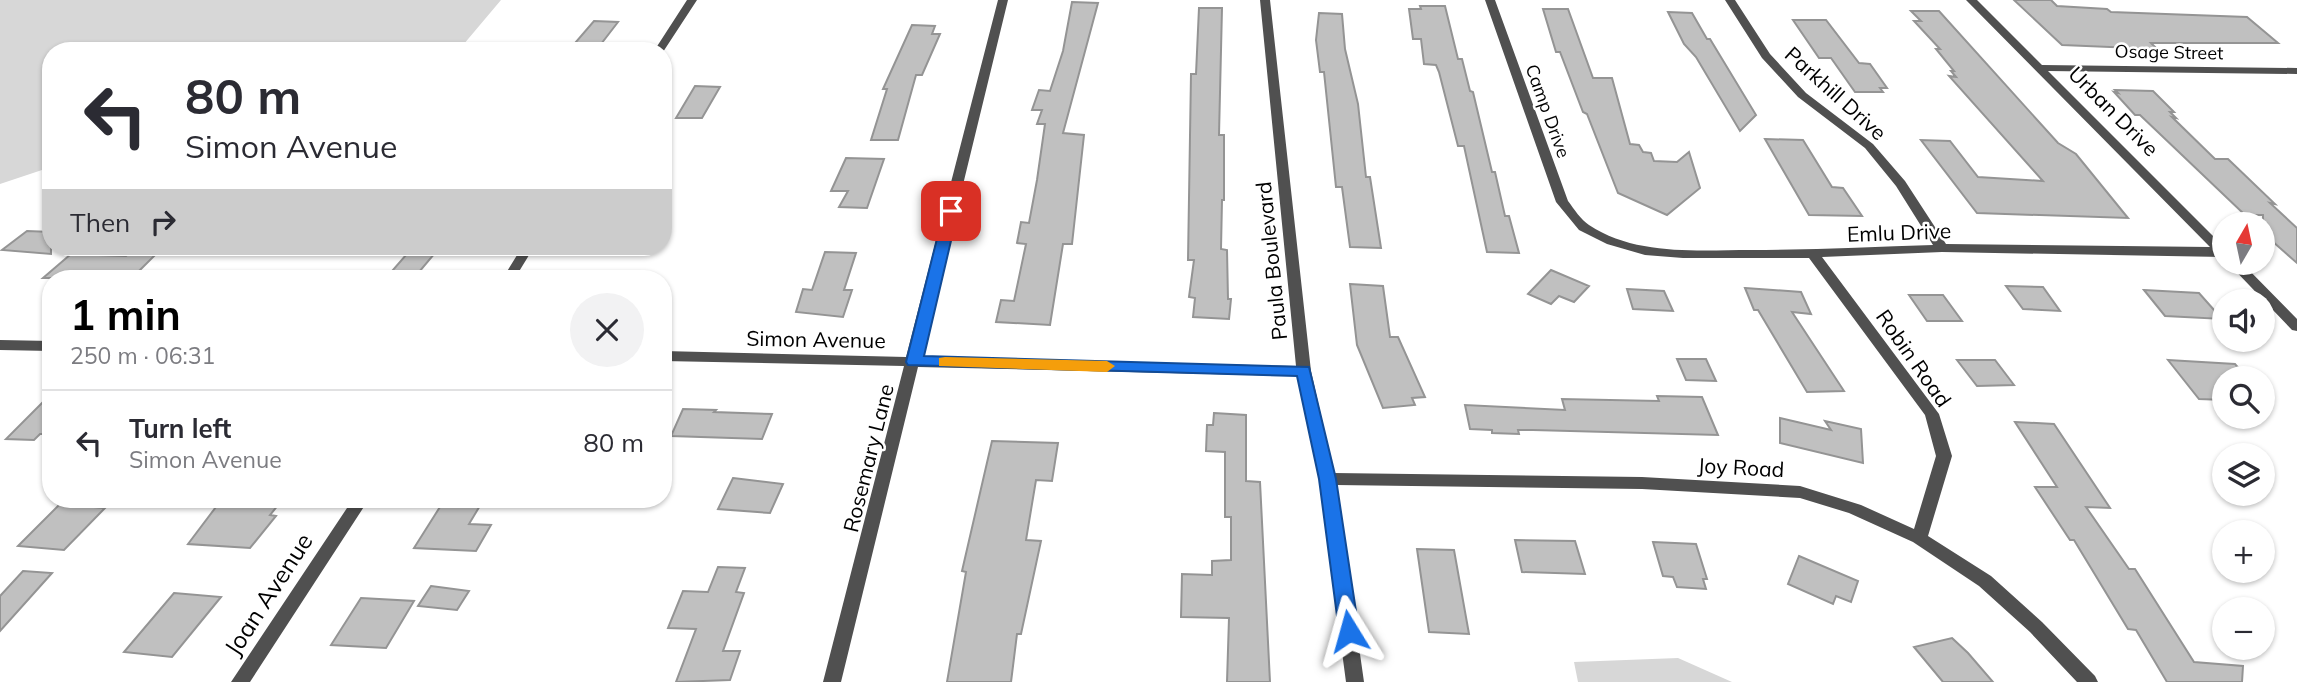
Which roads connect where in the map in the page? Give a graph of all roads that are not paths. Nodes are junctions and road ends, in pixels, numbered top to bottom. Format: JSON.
{"nodes":[{"id":1,"x":692,"y":0,"type":"edge"},
{"id":2,"x":1003,"y":0,"type":"edge"},
{"id":3,"x":1265,"y":0,"type":"edge"},
{"id":4,"x":1490,"y":0,"type":"edge"},
{"id":5,"x":1730,"y":0,"type":"edge"},
{"id":6,"x":1971,"y":0,"type":"edge"},
{"id":7,"x":665,"y":42,"type":"edge"},
{"id":8,"x":2042,"y":68,"type":"junction"},
{"id":9,"x":2297,"y":71,"type":"edge"},
{"id":10,"x":1583,"y":228,"type":"joint"},
{"id":11,"x":2212,"y":242,"type":"edge"},
{"id":12,"x":1942,"y":248,"type":"junction"},
{"id":13,"x":2212,"y":253,"type":"edge"},
{"id":14,"x":1813,"y":254,"type":"junction"},
{"id":15,"x":2246,"y":275,"type":"edge"},
{"id":16,"x":2297,"y":327,"type":"edge"},
{"id":17,"x":0,"y":345,"type":"edge"},
{"id":18,"x":42,"y":346,"type":"edge"},
{"id":19,"x":672,"y":356,"type":"edge"},
{"id":20,"x":914,"y":362,"type":"junction"},
{"id":21,"x":1304,"y":371,"type":"junction"},
{"id":22,"x":1328,"y":479,"type":"junction"},
{"id":23,"x":355,"y":508,"type":"edge"},
{"id":24,"x":1919,"y":538,"type":"junction"},
{"id":25,"x":240,"y":682,"type":"edge"},
{"id":26,"x":832,"y":682,"type":"edge"},
{"id":27,"x":1356,"y":682,"type":"edge"},
{"id":28,"x":2089,"y":682,"type":"edge"}],
"edges":[{"from":1,"to":7,"type":"street"},
{"from":2,"to":20,"type":"street","name":"Rosemary Lane"},
{"from":3,"to":21,"type":"street","name":"Paula Boulevard"},
{"from":4,"to":10,"type":"street","name":"Camp Drive"},
{"from":5,"to":12,"type":"street","name":"Parkhill Drive"},
{"from":6,"to":8,"type":"street","name":"Urban Drive"},
{"from":8,"to":9,"type":"street","name":"Osage Street"},
{"from":8,"to":11,"type":"street","name":"Urban Drive"},
{"from":10,"to":14,"type":"street","name":"Emlu Drive"},
{"from":12,"to":13,"type":"street","name":"Emlu Drive"},
{"from":12,"to":14,"type":"street","name":"Emlu Drive"},
{"from":14,"to":24,"type":"street","name":"Robin Road"},
{"from":15,"to":16,"type":"street"},
{"from":17,"to":18,"type":"street"},
{"from":19,"to":20,"type":"street","name":"Simon Avenue"},
{"from":20,"to":21,"type":"street","name":"Simon Avenue"},
{"from":20,"to":26,"type":"street","name":"Rosemary Lane"},
{"from":21,"to":22,"type":"street","name":"Paula Boulevard"},
{"from":22,"to":24,"type":"street","name":"Joy Road"},
{"from":22,"to":27,"type":"street","name":"Paula Boulevard"},
{"from":23,"to":25,"type":"street","name":"Joan Avenue"},
{"from":24,"to":28,"type":"street","name":"Joy Road"}]}
